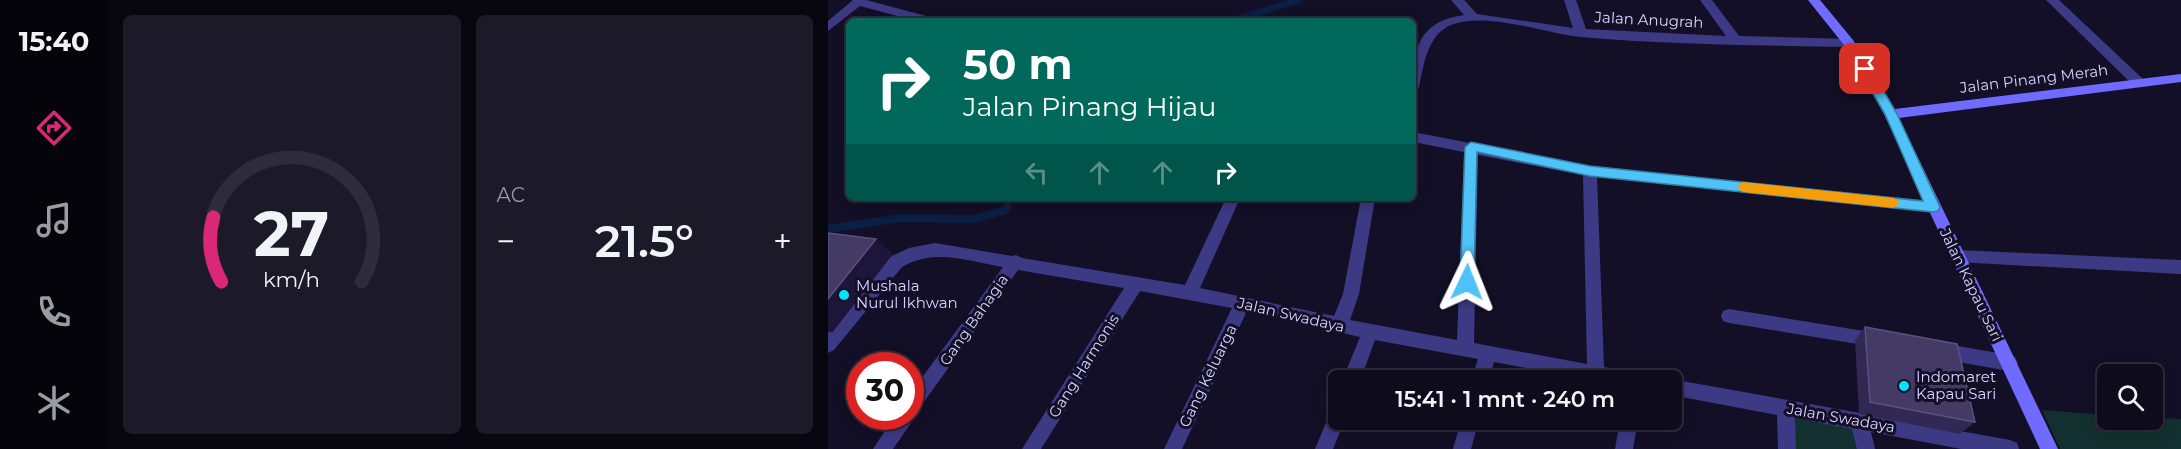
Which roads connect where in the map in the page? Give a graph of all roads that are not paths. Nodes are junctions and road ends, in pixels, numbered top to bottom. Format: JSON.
{"nodes":[{"id":1,"x":1457,"y":0,"type":"edge"},
{"id":2,"x":1570,"y":0,"type":"edge"},
{"id":3,"x":1706,"y":0,"type":"edge"},
{"id":4,"x":1814,"y":0,"type":"edge"},
{"id":5,"x":2052,"y":0,"type":"edge"},
{"id":6,"x":859,"y":1,"type":"edge"},
{"id":7,"x":919,"y":18,"type":"edge"},
{"id":8,"x":1474,"y":18,"type":"junction"},
{"id":9,"x":828,"y":27,"type":"edge"},
{"id":10,"x":1581,"y":33,"type":"junction"},
{"id":11,"x":1736,"y":40,"type":"junction"},
{"id":12,"x":1849,"y":44,"type":"junction"},
{"id":13,"x":1416,"y":75,"type":"edge"},
{"id":14,"x":2181,"y":78,"type":"edge"},
{"id":15,"x":2138,"y":82,"type":"junction"},
{"id":16,"x":1891,"y":114,"type":"junction"},
{"id":17,"x":1416,"y":138,"type":"edge"},
{"id":18,"x":1471,"y":147,"type":"junction"},
{"id":19,"x":1590,"y":171,"type":"junction"},
{"id":20,"x":1232,"y":201,"type":"edge"},
{"id":21,"x":1367,"y":201,"type":"edge"},
{"id":22,"x":1933,"y":207,"type":"junction"},
{"id":23,"x":1957,"y":256,"type":"junction"},
{"id":24,"x":1016,"y":261,"type":"junction"},
{"id":25,"x":2181,"y":267,"type":"edge"},
{"id":26,"x":1136,"y":283,"type":"junction"},
{"id":27,"x":1190,"y":292,"type":"junction"},
{"id":28,"x":1243,"y":303,"type":"junction"},
{"id":29,"x":1729,"y":316,"type":"dead end"},
{"id":30,"x":1340,"y":326,"type":"junction"},
{"id":31,"x":1370,"y":332,"type":"junction"},
{"id":32,"x":1892,"y":343,"type":"edge"},
{"id":33,"x":828,"y":345,"type":"edge"},
{"id":34,"x":1465,"y":349,"type":"junction"},
{"id":35,"x":1927,"y":349,"type":"edge"},
{"id":36,"x":1488,"y":354,"type":"junction"},
{"id":37,"x":2009,"y":363,"type":"junction"},
{"id":38,"x":1355,"y":370,"type":"edge"},
{"id":39,"x":1483,"y":370,"type":"edge"},
{"id":40,"x":1584,"y":370,"type":"edge"},
{"id":41,"x":1596,"y":370,"type":"edge"},
{"id":42,"x":924,"y":389,"type":"edge"},
{"id":43,"x":1682,"y":389,"type":"edge"},
{"id":44,"x":1786,"y":408,"type":"junction"},
{"id":45,"x":1858,"y":421,"type":"junction"},
{"id":46,"x":896,"y":430,"type":"edge"},
{"id":47,"x":1332,"y":430,"type":"edge"},
{"id":48,"x":1467,"y":430,"type":"edge"},
{"id":49,"x":1627,"y":430,"type":"edge"},
{"id":50,"x":882,"y":449,"type":"edge"},
{"id":51,"x":1031,"y":449,"type":"edge"},
{"id":52,"x":1173,"y":449,"type":"edge"},
{"id":53,"x":1324,"y":449,"type":"edge"},
{"id":54,"x":1462,"y":449,"type":"edge"},
{"id":55,"x":1624,"y":449,"type":"edge"},
{"id":56,"x":1787,"y":449,"type":"edge"},
{"id":57,"x":1866,"y":449,"type":"edge"},
{"id":58,"x":2010,"y":449,"type":"edge"},
{"id":59,"x":2049,"y":449,"type":"edge"}],
"edges":[{"from":1,"to":8,"type":"street"},
{"from":2,"to":10,"type":"street"},
{"from":3,"to":11,"type":"street"},
{"from":4,"to":12,"type":"main road","name":"Jalan Kapau Sari"},
{"from":5,"to":15,"type":"street"},
{"from":6,"to":7,"type":"street"},
{"from":6,"to":9,"type":"street"},
{"from":8,"to":10,"type":"street","name":"Jalan Anugrah"},
{"from":8,"to":13,"type":"street","name":"Jalan Anugrah"},
{"from":10,"to":11,"type":"street","name":"Jalan Anugrah"},
{"from":11,"to":12,"type":"street","name":"Jalan Anugrah"},
{"from":12,"to":16,"type":"main road","name":"Jalan Kapau Sari"},
{"from":14,"to":15,"type":"main road","name":"Jalan Pinang Merah"},
{"from":15,"to":16,"type":"main road","name":"Jalan Pinang Merah"},
{"from":16,"to":22,"type":"main road","name":"Jalan Kapau Sari"},
{"from":17,"to":18,"type":"street"},
{"from":18,"to":19,"type":"street"},
{"from":18,"to":34,"type":"street"},
{"from":19,"to":22,"type":"street"},
{"from":19,"to":41,"type":"street"},
{"from":20,"to":27,"type":"street"},
{"from":21,"to":30,"type":"street"},
{"from":22,"to":23,"type":"main road","name":"Jalan Kapau Sari"},
{"from":23,"to":25,"type":"street"},
{"from":23,"to":37,"type":"main road","name":"Jalan Kapau Sari"},
{"from":24,"to":26,"type":"street","name":"Jalan Swadaya"},
{"from":24,"to":33,"type":"street","name":"Jalan Swadaya"},
{"from":24,"to":42,"type":"street","name":"Gang Bahagia"},
{"from":26,"to":27,"type":"street","name":"Jalan Swadaya"},
{"from":26,"to":51,"type":"street","name":"Gang Harmonis"},
{"from":27,"to":28,"type":"street","name":"Jalan Swadaya"},
{"from":28,"to":30,"type":"street","name":"Jalan Swadaya"},
{"from":28,"to":52,"type":"street","name":"Gang Keluarga"},
{"from":29,"to":32,"type":"street"},
{"from":30,"to":31,"type":"street","name":"Jalan Swadaya"},
{"from":31,"to":34,"type":"street","name":"Jalan Swadaya"},
{"from":31,"to":38,"type":"street"},
{"from":34,"to":36,"type":"street","name":"Jalan Swadaya"},
{"from":35,"to":37,"type":"street"},
{"from":36,"to":39,"type":"street"},
{"from":36,"to":40,"type":"street","name":"Jalan Swadaya"},
{"from":37,"to":59,"type":"main road","name":"Jalan Kapau Sari"},
{"from":43,"to":44,"type":"street","name":"Jalan Swadaya"},
{"from":44,"to":45,"type":"street","name":"Jalan Swadaya"},
{"from":44,"to":56,"type":"street"},
{"from":45,"to":57,"type":"street"},
{"from":45,"to":58,"type":"street","name":"Jalan Swadaya"},
{"from":46,"to":50,"type":"street"},
{"from":47,"to":53,"type":"street"},
{"from":48,"to":54,"type":"street"},
{"from":49,"to":55,"type":"street"}]}
